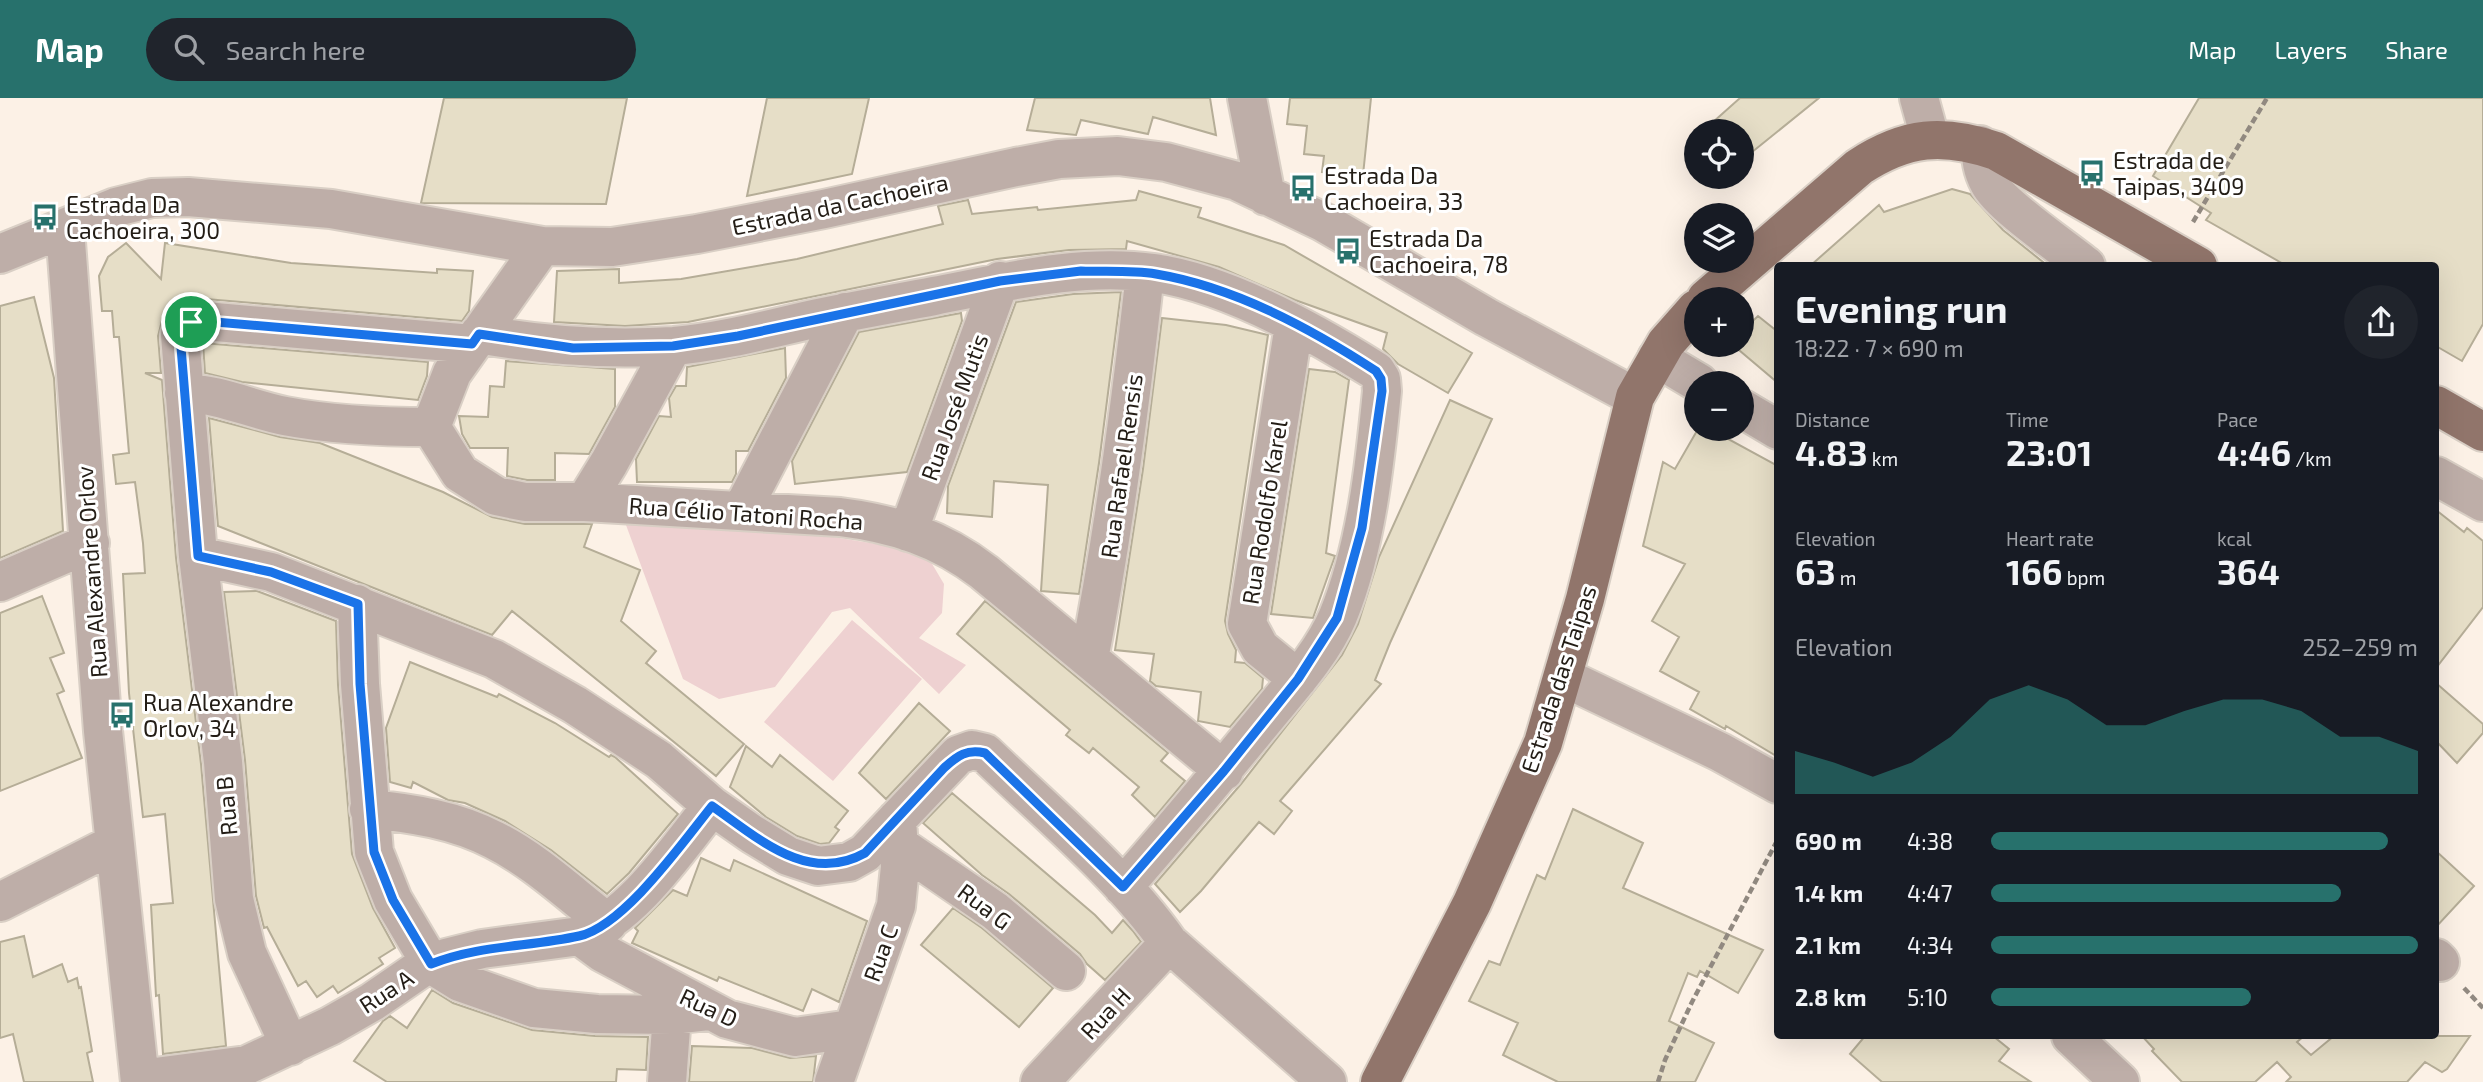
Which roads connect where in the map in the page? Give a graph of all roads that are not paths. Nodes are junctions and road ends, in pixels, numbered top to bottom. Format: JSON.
{"nodes":[{"id":1,"x":1247,"y":98,"type":"edge"},
{"id":2,"x":1919,"y":98,"type":"edge"},
{"id":3,"x":1930,"y":138,"type":"junction"},
{"id":4,"x":1980,"y":145,"type":"junction"},
{"id":5,"x":1266,"y":196,"type":"junction"},
{"id":6,"x":65,"y":229,"type":"junction"},
{"id":7,"x":541,"y":246,"type":"junction"},
{"id":8,"x":0,"y":254,"type":"edge"},
{"id":9,"x":2186,"y":259,"type":"edge"},
{"id":10,"x":2081,"y":262,"type":"edge"},
{"id":11,"x":1145,"y":273,"type":"junction"},
{"id":12,"x":1000,"y":281,"type":"junction"},
{"id":13,"x":1720,"y":287,"type":"edge"},
{"id":14,"x":845,"y":312,"type":"junction"},
{"id":15,"x":1684,"y":323,"type":"edge"},
{"id":16,"x":1294,"y":325,"type":"junction"},
{"id":17,"x":476,"y":339,"type":"junction"},
{"id":18,"x":673,"y":346,"type":"junction"},
{"id":19,"x":1657,"y":358,"type":"junction"},
{"id":20,"x":1684,"y":374,"type":"edge"},
{"id":21,"x":184,"y":393,"type":"junction"},
{"id":22,"x":1635,"y":397,"type":"junction"},
{"id":23,"x":2439,"y":407,"type":"edge"},
{"id":24,"x":1754,"y":416,"type":"edge"},
{"id":25,"x":431,"y":427,"type":"junction"},
{"id":26,"x":1774,"y":428,"type":"edge"},
{"id":27,"x":2483,"y":432,"type":"edge"},
{"id":28,"x":2439,"y":478,"type":"edge"},
{"id":29,"x":585,"y":502,"type":"junction"},
{"id":30,"x":2483,"y":502,"type":"edge"},
{"id":31,"x":742,"y":510,"type":"junction"},
{"id":32,"x":908,"y":532,"type":"junction"},
{"id":33,"x":90,"y":543,"type":"junction"},
{"id":34,"x":198,"y":556,"type":"junction"},
{"id":35,"x":0,"y":582,"type":"edge"},
{"id":36,"x":358,"y":604,"type":"junction"},
{"id":37,"x":1089,"y":659,"type":"junction"},
{"id":38,"x":1563,"y":677,"type":"junction"},
{"id":39,"x":1298,"y":679,"type":"junction"},
{"id":40,"x":1224,"y":771,"type":"junction"},
{"id":41,"x":1774,"y":782,"type":"edge"},
{"id":42,"x":712,"y":806,"type":"junction"},
{"id":43,"x":369,"y":809,"type":"junction"},
{"id":44,"x":898,"y":833,"type":"junction"},
{"id":45,"x":114,"y":844,"type":"junction"},
{"id":46,"x":1123,"y":887,"type":"junction"},
{"id":47,"x":0,"y":902,"type":"edge"},
{"id":48,"x":594,"y":929,"type":"junction"},
{"id":49,"x":1169,"y":943,"type":"junction"},
{"id":50,"x":431,"y":964,"type":"junction"},
{"id":51,"x":1066,"y":971,"type":"dead end"},
{"id":52,"x":690,"y":1013,"type":"junction"},
{"id":53,"x":851,"y":1029,"type":"junction"},
{"id":54,"x":2074,"y":1039,"type":"edge"},
{"id":55,"x":290,"y":1046,"type":"junction"},
{"id":56,"x":195,"y":1072,"type":"junction"},
{"id":57,"x":140,"y":1080,"type":"edge"},
{"id":58,"x":234,"y":1082,"type":"edge"},
{"id":59,"x":667,"y":1082,"type":"edge"},
{"id":60,"x":834,"y":1082,"type":"edge"},
{"id":61,"x":1040,"y":1082,"type":"edge"},
{"id":62,"x":1327,"y":1082,"type":"edge"},
{"id":63,"x":1380,"y":1082,"type":"edge"},
{"id":64,"x":2120,"y":1082,"type":"edge"}],
"edges":[{"from":1,"to":5,"type":"street"},
{"from":2,"to":3,"type":"street"},
{"from":3,"to":4,"type":"main road"},
{"from":3,"to":13,"type":"main road"},
{"from":4,"to":9,"type":"main road"},
{"from":4,"to":10,"type":"street"},
{"from":5,"to":7,"type":"street","name":"Estrada da Cachoeira"},
{"from":5,"to":22,"type":"street","name":"Estrada da Cachoeira"},
{"from":6,"to":7,"type":"street","name":"Estrada da Cachoeira"},
{"from":6,"to":8,"type":"street","name":"Estrada da Cachoeira"},
{"from":6,"to":33,"type":"street","name":"Rua Alexandre Orlov"},
{"from":7,"to":17,"type":"street"},
{"from":11,"to":12,"type":"street"},
{"from":11,"to":16,"type":"street"},
{"from":11,"to":37,"type":"street","name":"Rua Rafael Rensis"},
{"from":12,"to":14,"type":"street"},
{"from":12,"to":32,"type":"street","name":"Rua José Mutis"},
{"from":14,"to":18,"type":"street"},
{"from":14,"to":31,"type":"street"},
{"from":15,"to":19,"type":"main road","name":"Estrada das Taipas"},
{"from":16,"to":39,"type":"street","name":"Rua Rodolfo Karel"},
{"from":16,"to":39,"type":"street"},
{"from":17,"to":18,"type":"street"},
{"from":17,"to":21,"type":"street","name":"Rua B"},
{"from":17,"to":25,"type":"street"},
{"from":18,"to":29,"type":"street"},
{"from":19,"to":20,"type":"street"},
{"from":19,"to":22,"type":"main road","name":"Estrada das Taipas"},
{"from":21,"to":25,"type":"street"},
{"from":21,"to":34,"type":"street","name":"Rua B"},
{"from":22,"to":38,"type":"main road","name":"Estrada das Taipas"},
{"from":23,"to":27,"type":"main road"},
{"from":24,"to":26,"type":"street"},
{"from":25,"to":29,"type":"street","name":"Rua Célio Tatoni Rocha"},
{"from":28,"to":30,"type":"street"},
{"from":29,"to":31,"type":"street","name":"Rua Célio Tatoni Rocha"},
{"from":31,"to":32,"type":"street","name":"Rua Célio Tatoni Rocha"},
{"from":32,"to":37,"type":"street","name":"Rua Célio Tatoni Rocha"},
{"from":33,"to":35,"type":"street"},
{"from":33,"to":45,"type":"street","name":"Rua Alexandre Orlov"},
{"from":34,"to":36,"type":"street"},
{"from":34,"to":55,"type":"street","name":"Rua B"},
{"from":36,"to":42,"type":"street"},
{"from":36,"to":43,"type":"street"},
{"from":37,"to":40,"type":"street","name":"Rua Célio Tatoni Rocha"},
{"from":38,"to":41,"type":"street"},
{"from":38,"to":63,"type":"main road","name":"Estrada das Taipas"},
{"from":39,"to":40,"type":"street"},
{"from":40,"to":46,"type":"street"},
{"from":42,"to":44,"type":"street"},
{"from":42,"to":48,"type":"street"},
{"from":43,"to":48,"type":"street","name":"Rua D"},
{"from":43,"to":50,"type":"street"},
{"from":44,"to":46,"type":"street"},
{"from":44,"to":51,"type":"street","name":"Rua G"},
{"from":44,"to":53,"type":"street","name":"Rua C"},
{"from":45,"to":47,"type":"street"},
{"from":45,"to":57,"type":"street","name":"Rua Alexandre Orlov"},
{"from":46,"to":49,"type":"street"},
{"from":48,"to":50,"type":"street","name":"Rua A"},
{"from":48,"to":52,"type":"street","name":"Rua D"},
{"from":49,"to":61,"type":"street","name":"Rua H"},
{"from":49,"to":62,"type":"street"},
{"from":50,"to":52,"type":"street"},
{"from":50,"to":55,"type":"street","name":"Rua A"},
{"from":52,"to":53,"type":"street","name":"Rua D"},
{"from":52,"to":59,"type":"street"},
{"from":53,"to":60,"type":"street","name":"Rua C"},
{"from":54,"to":64,"type":"street"},
{"from":55,"to":56,"type":"street","name":"Rua A"},
{"from":56,"to":57,"type":"street","name":"Rua A"},
{"from":56,"to":58,"type":"street"}]}
